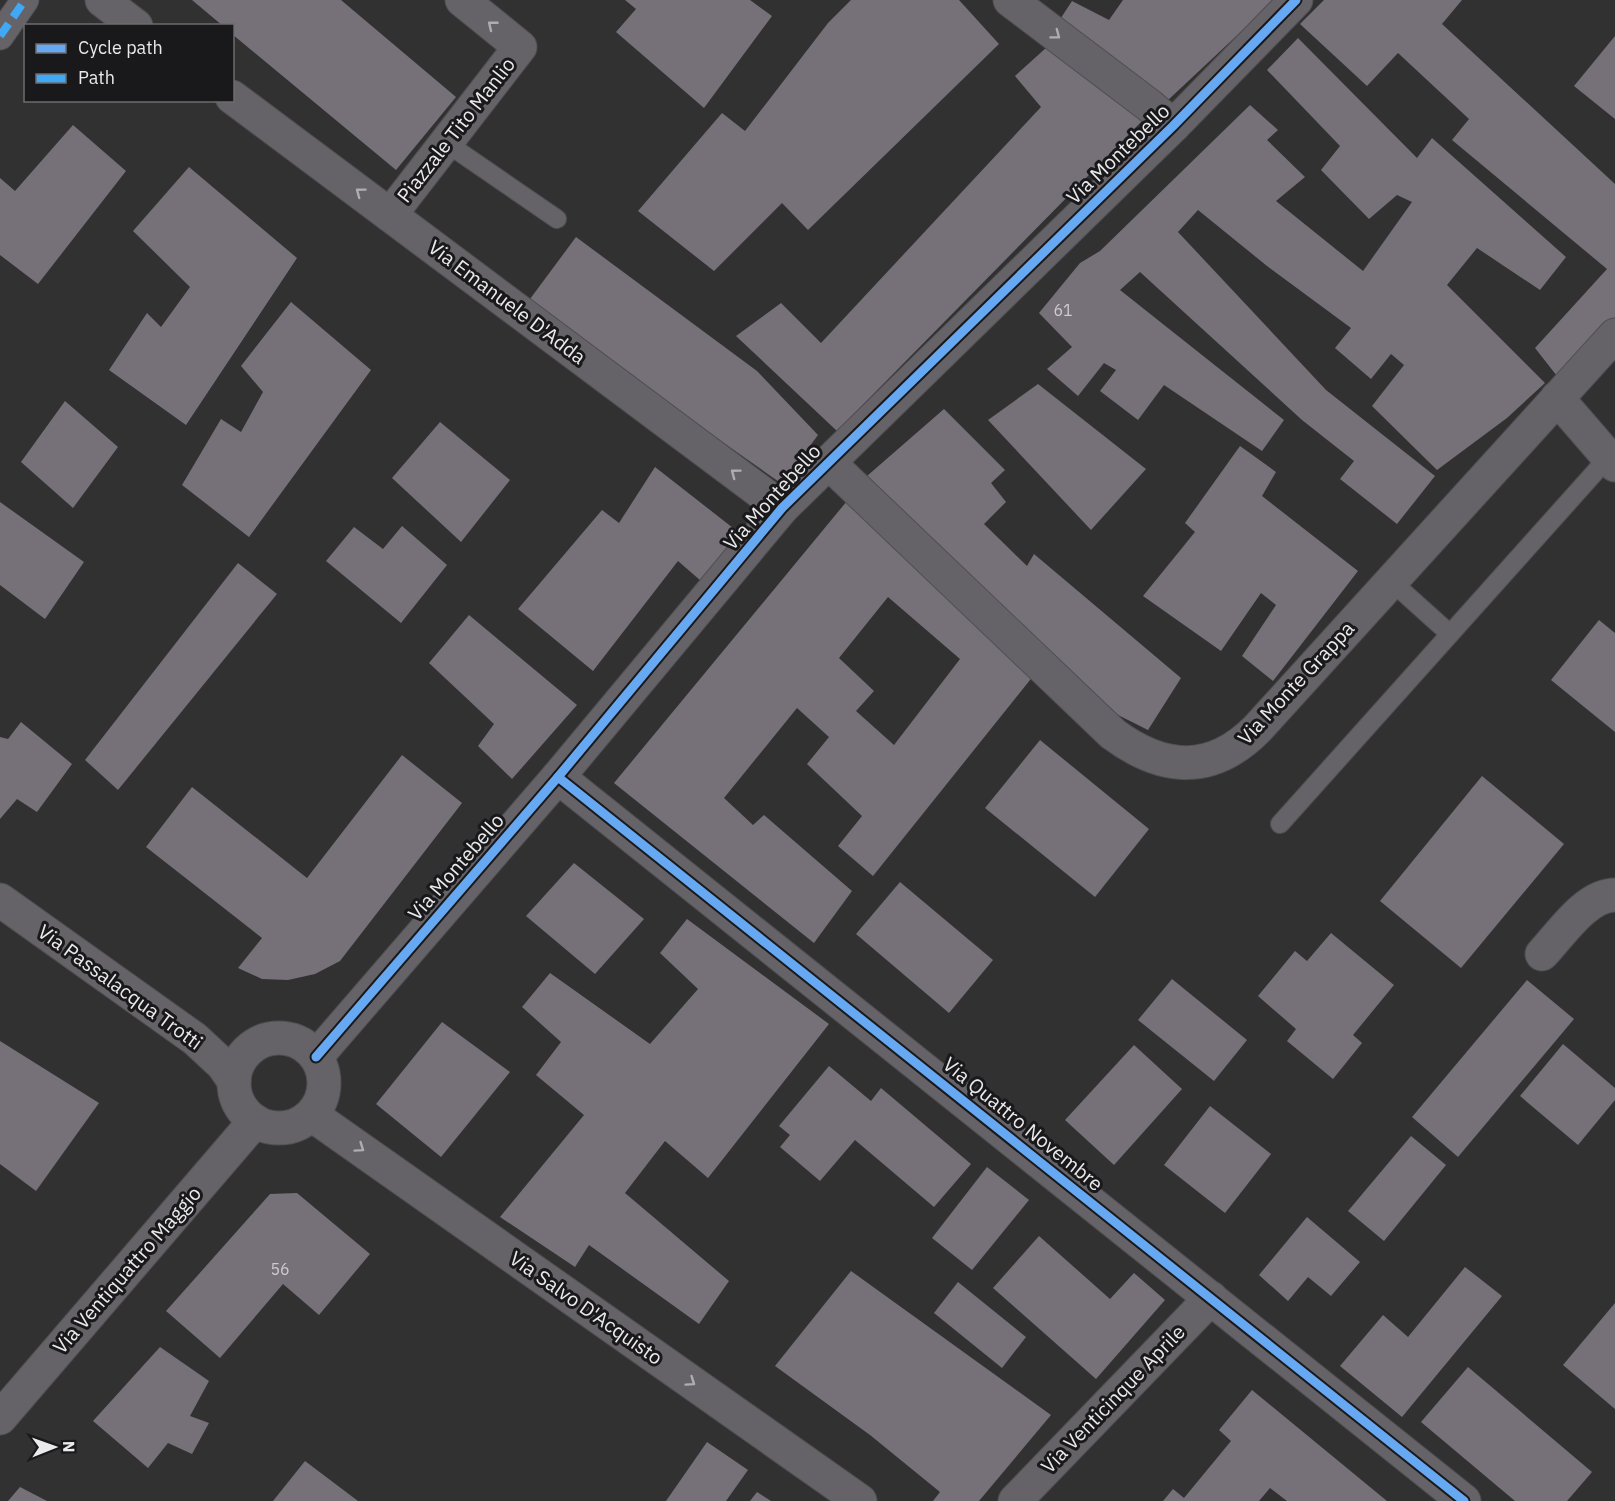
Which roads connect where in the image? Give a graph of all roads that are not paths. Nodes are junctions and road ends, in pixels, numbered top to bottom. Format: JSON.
{"nodes":[{"id":1,"x":25,"y":0,"type":"edge"},
{"id":2,"x":102,"y":0,"type":"edge"},
{"id":3,"x":462,"y":0,"type":"edge"},
{"id":4,"x":1010,"y":0,"type":"edge"},
{"id":5,"x":1296,"y":0,"type":"edge"},
{"id":6,"x":133,"y":24,"type":"edge"},
{"id":7,"x":0,"y":36,"type":"edge"},
{"id":8,"x":234,"y":98,"type":"edge"},
{"id":9,"x":1173,"y":126,"type":"junction"},
{"id":10,"x":446,"y":142,"type":"junction"},
{"id":11,"x":390,"y":214,"type":"junction"},
{"id":12,"x":557,"y":219,"type":"dead end"},
{"id":13,"x":1615,"y":335,"type":"edge"},
{"id":14,"x":1557,"y":398,"type":"junction"},
{"id":15,"x":1613,"y":457,"type":"edge"},
{"id":16,"x":828,"y":462,"type":"junction"},
{"id":17,"x":782,"y":508,"type":"junction"},
{"id":18,"x":1391,"y":581,"type":"junction"},
{"id":19,"x":1450,"y":634,"type":"junction"},
{"id":20,"x":558,"y":777,"type":"junction"},
{"id":21,"x":1280,"y":824,"type":"dead end"},
{"id":22,"x":1615,"y":895,"type":"edge"},
{"id":23,"x":0,"y":900,"type":"edge"},
{"id":24,"x":1542,"y":954,"type":"dead end"},
{"id":25,"x":316,"y":1056,"type":"junction"},
{"id":26,"x":234,"y":1081,"type":"junction"},
{"id":27,"x":312,"y":1115,"type":"junction"},
{"id":28,"x":255,"y":1121,"type":"junction"},
{"id":29,"x":1211,"y":1298,"type":"junction"},
{"id":30,"x":0,"y":1418,"type":"edge"},
{"id":31,"x":860,"y":1501,"type":"edge"},
{"id":32,"x":1015,"y":1501,"type":"edge"},
{"id":33,"x":1464,"y":1501,"type":"edge"}],
"edges":[{"from":1,"to":7,"type":"street"},
{"from":2,"to":6,"type":"street"},
{"from":10,"to":3,"type":"street","name":"Piazzale Tito Manlio","one_way":true},
{"from":4,"to":9,"type":"street","one_way":true},
{"from":5,"to":9,"type":"street","name":"Via Montebello"},
{"from":11,"to":8,"type":"street","name":"Via Emanuele D'Adda","one_way":true},
{"from":9,"to":16,"type":"street","name":"Via Montebello"},
{"from":10,"to":11,"type":"street","name":"Piazzale Tito Manlio"},
{"from":10,"to":12,"type":"lane"},
{"from":17,"to":11,"type":"street","name":"Via Emanuele D'Adda","one_way":true},
{"from":13,"to":14,"type":"street","name":"Via Monte Grappa"},
{"from":14,"to":15,"type":"street"},
{"from":14,"to":18,"type":"street","name":"Via Monte Grappa"},
{"from":15,"to":19,"type":"lane"},
{"from":16,"to":17,"type":"street","name":"Via Montebello"},
{"from":16,"to":18,"type":"street","name":"Via Monte Grappa"},
{"from":17,"to":20,"type":"street","name":"Via Montebello"},
{"from":18,"to":19,"type":"lane"},
{"from":19,"to":21,"type":"lane"},
{"from":20,"to":25,"type":"street","name":"Via Montebello"},
{"from":20,"to":29,"type":"street","name":"Via Quattro Novembre"},
{"from":22,"to":24,"type":"street"},
{"from":23,"to":26,"type":"street","name":"Via Passalacqua Trotti"},
{"from":25,"to":26,"type":"street"},
{"from":25,"to":27,"type":"street"},
{"from":26,"to":28,"type":"street"},
{"from":27,"to":28,"type":"street"},
{"from":27,"to":31,"type":"street","name":"Via Salvo D'Acquisto","one_way":true},
{"from":28,"to":30,"type":"street","name":"Via Ventiquattro Maggio"},
{"from":29,"to":32,"type":"street","name":"Via Venticinque Aprile"},
{"from":29,"to":33,"type":"street","name":"Via Quattro Novembre"}]}
